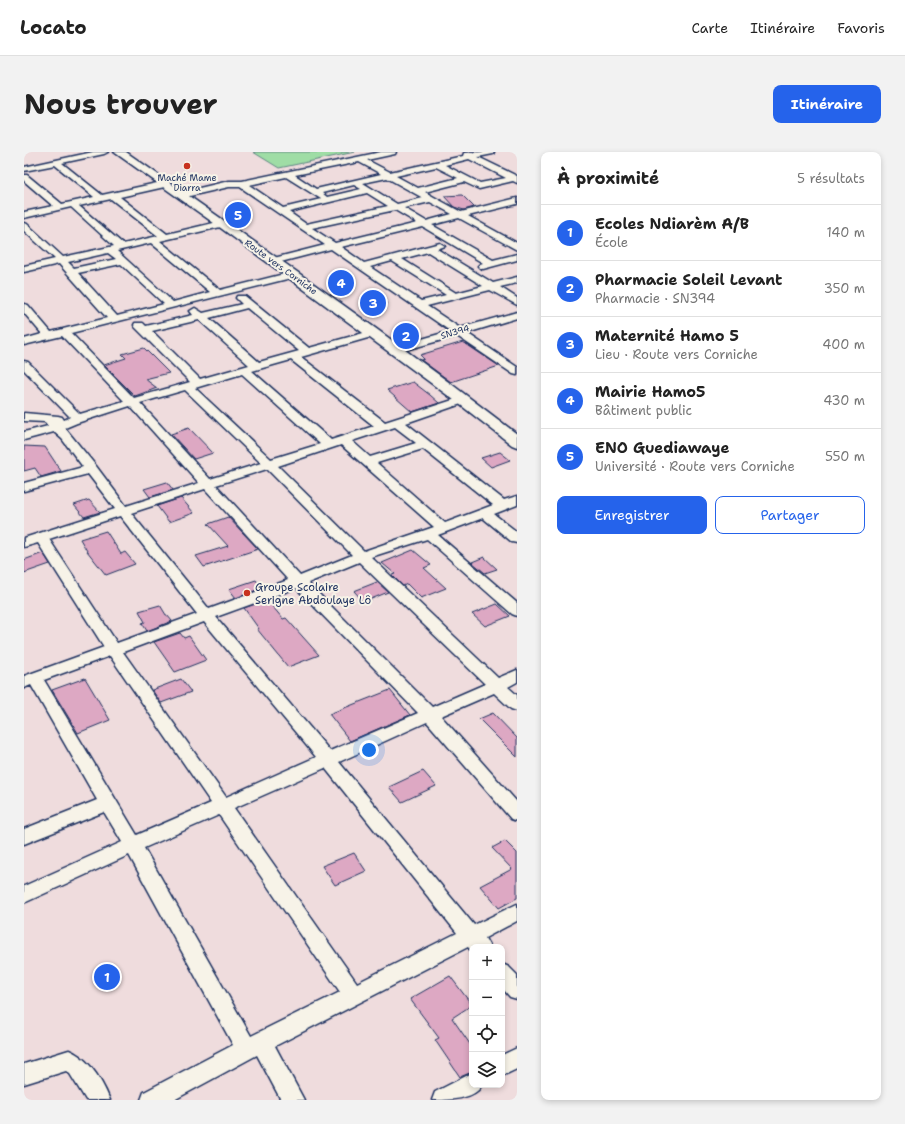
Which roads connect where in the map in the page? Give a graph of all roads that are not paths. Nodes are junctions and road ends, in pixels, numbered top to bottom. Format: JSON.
{"nodes":[{"id":1,"x":104,"y":152,"type":"edge"},
{"id":2,"x":122,"y":152,"type":"edge"},
{"id":3,"x":387,"y":152,"type":"edge"},
{"id":4,"x":461,"y":152,"type":"edge"},
{"id":5,"x":490,"y":152,"type":"edge"},
{"id":6,"x":470,"y":156,"type":"junction"},
{"id":7,"x":360,"y":159,"type":"junction"},
{"id":8,"x":56,"y":162,"type":"junction"},
{"id":9,"x":437,"y":164,"type":"junction"},
{"id":10,"x":24,"y":169,"type":"edge"},
{"id":11,"x":287,"y":174,"type":"junction"},
{"id":12,"x":388,"y":175,"type":"junction"},
{"id":13,"x":24,"y":177,"type":"edge"},
{"id":14,"x":465,"y":179,"type":"junction"},
{"id":15,"x":516,"y":179,"type":"edge"},
{"id":16,"x":356,"y":182,"type":"junction"},
{"id":17,"x":166,"y":184,"type":"junction"},
{"id":18,"x":242,"y":184,"type":"junction"},
{"id":19,"x":369,"y":190,"type":"junction"},
{"id":20,"x":416,"y":191,"type":"junction"},
{"id":21,"x":314,"y":192,"type":"junction"},
{"id":22,"x":112,"y":195,"type":"junction"},
{"id":23,"x":181,"y":195,"type":"junction"},
{"id":24,"x":100,"y":198,"type":"junction"},
{"id":25,"x":431,"y":199,"type":"junction"},
{"id":26,"x":327,"y":200,"type":"junction"},
{"id":27,"x":517,"y":201,"type":"edge"},
{"id":28,"x":72,"y":204,"type":"junction"},
{"id":29,"x":60,"y":206,"type":"junction"},
{"id":30,"x":397,"y":207,"type":"junction"},
{"id":31,"x":281,"y":210,"type":"junction"},
{"id":32,"x":24,"y":215,"type":"edge"},
{"id":33,"x":459,"y":215,"type":"junction"},
{"id":34,"x":425,"y":223,"type":"junction"},
{"id":35,"x":222,"y":224,"type":"junction"},
{"id":36,"x":24,"y":226,"type":"edge"},
{"id":37,"x":305,"y":227,"type":"junction"},
{"id":38,"x":165,"y":237,"type":"junction"},
{"id":39,"x":153,"y":240,"type":"junction"},
{"id":40,"x":457,"y":242,"type":"junction"},
{"id":41,"x":333,"y":246,"type":"junction"},
{"id":42,"x":120,"y":247,"type":"junction"},
{"id":43,"x":517,"y":247,"type":"edge"},
{"id":44,"x":110,"y":249,"type":"junction"},
{"id":45,"x":430,"y":249,"type":"junction"},
{"id":46,"x":517,"y":257,"type":"edge"},
{"id":47,"x":394,"y":258,"type":"junction"},
{"id":48,"x":61,"y":260,"type":"junction"},
{"id":49,"x":122,"y":261,"type":"junction"},
{"id":50,"x":273,"y":261,"type":"junction"},
{"id":51,"x":492,"y":264,"type":"junction"},
{"id":52,"x":362,"y":266,"type":"junction"},
{"id":53,"x":24,"y":269,"type":"edge"},
{"id":54,"x":465,"y":270,"type":"junction"},
{"id":55,"x":71,"y":272,"type":"junction"},
{"id":56,"x":292,"y":275,"type":"junction"},
{"id":57,"x":517,"y":280,"type":"edge"},
{"id":58,"x":492,"y":287,"type":"junction"},
{"id":59,"x":231,"y":290,"type":"junction"},
{"id":60,"x":217,"y":293,"type":"junction"},
{"id":61,"x":454,"y":296,"type":"junction"},
{"id":62,"x":184,"y":302,"type":"junction"},
{"id":63,"x":517,"y":302,"type":"edge"},
{"id":64,"x":171,"y":305,"type":"junction"},
{"id":65,"x":249,"y":305,"type":"junction"},
{"id":66,"x":419,"y":305,"type":"junction"},
{"id":67,"x":24,"y":307,"type":"edge"},
{"id":68,"x":517,"y":315,"type":"edge"},
{"id":69,"x":128,"y":316,"type":"junction"},
{"id":70,"x":200,"y":316,"type":"junction"},
{"id":71,"x":114,"y":319,"type":"junction"},
{"id":72,"x":144,"y":330,"type":"junction"},
{"id":73,"x":64,"y":332,"type":"junction"},
{"id":74,"x":458,"y":332,"type":"junction"},
{"id":75,"x":371,"y":334,"type":"junction"},
{"id":76,"x":50,"y":336,"type":"junction"},
{"id":77,"x":24,"y":342,"type":"edge"},
{"id":78,"x":394,"y":350,"type":"junction"},
{"id":79,"x":307,"y":352,"type":"junction"},
{"id":80,"x":293,"y":356,"type":"junction"},
{"id":81,"x":517,"y":358,"type":"edge"},
{"id":82,"x":503,"y":362,"type":"junction"},
{"id":83,"x":24,"y":364,"type":"edge"},
{"id":84,"x":256,"y":366,"type":"junction"},
{"id":85,"x":244,"y":370,"type":"junction"},
{"id":86,"x":517,"y":372,"type":"edge"},
{"id":87,"x":193,"y":384,"type":"junction"},
{"id":88,"x":463,"y":400,"type":"junction"},
{"id":89,"x":132,"y":402,"type":"junction"},
{"id":90,"x":75,"y":419,"type":"junction"},
{"id":91,"x":398,"y":422,"type":"junction"},
{"id":92,"x":53,"y":423,"type":"junction"},
{"id":93,"x":24,"y":426,"type":"edge"},
{"id":94,"x":383,"y":427,"type":"junction"},
{"id":95,"x":37,"y":433,"type":"junction"},
{"id":96,"x":343,"y":440,"type":"junction"},
{"id":97,"x":517,"y":442,"type":"edge"},
{"id":98,"x":425,"y":444,"type":"junction"},
{"id":99,"x":329,"y":445,"type":"junction"},
{"id":100,"x":76,"y":450,"type":"junction"},
{"id":101,"x":368,"y":462,"type":"junction"},
{"id":102,"x":269,"y":464,"type":"junction"},
{"id":103,"x":92,"y":469,"type":"junction"},
{"id":104,"x":208,"y":484,"type":"junction"},
{"id":105,"x":24,"y":487,"type":"edge"},
{"id":106,"x":517,"y":500,"type":"edge"},
{"id":107,"x":502,"y":505,"type":"junction"},
{"id":108,"x":123,"y":511,"type":"junction"},
{"id":109,"x":484,"y":512,"type":"junction"},
{"id":110,"x":443,"y":528,"type":"junction"},
{"id":111,"x":429,"y":534,"type":"junction"},
{"id":112,"x":41,"y":537,"type":"junction"},
{"id":113,"x":517,"y":539,"type":"edge"},
{"id":114,"x":24,"y":543,"type":"edge"},
{"id":115,"x":361,"y":556,"type":"junction"},
{"id":116,"x":298,"y":582,"type":"junction"},
{"id":117,"x":517,"y":611,"type":"edge"},
{"id":118,"x":206,"y":615,"type":"junction"},
{"id":119,"x":113,"y":649,"type":"junction"},
{"id":120,"x":517,"y":676,"type":"edge"},
{"id":121,"x":30,"y":680,"type":"edge"},
{"id":122,"x":497,"y":685,"type":"junction"},
{"id":123,"x":517,"y":705,"type":"edge"},
{"id":124,"x":430,"y":715,"type":"junction"},
{"id":125,"x":327,"y":759,"type":"junction"},
{"id":126,"x":108,"y":803,"type":"junction"},
{"id":127,"x":222,"y":806,"type":"junction"},
{"id":128,"x":517,"y":814,"type":"edge"},
{"id":129,"x":24,"y":837,"type":"edge"},
{"id":130,"x":133,"y":845,"type":"junction"},
{"id":131,"x":24,"y":895,"type":"edge"},
{"id":132,"x":517,"y":912,"type":"edge"},
{"id":133,"x":475,"y":942,"type":"edge"},
{"id":134,"x":505,"y":976,"type":"edge"},
{"id":135,"x":517,"y":990,"type":"edge"},
{"id":136,"x":354,"y":995,"type":"junction"},
{"id":137,"x":254,"y":1046,"type":"junction"},
{"id":138,"x":517,"y":1058,"type":"edge"},
{"id":139,"x":505,"y":1064,"type":"edge"},
{"id":140,"x":24,"y":1074,"type":"edge"},
{"id":141,"x":469,"y":1086,"type":"edge"},
{"id":142,"x":99,"y":1100,"type":"edge"},
{"id":143,"x":152,"y":1100,"type":"edge"},
{"id":144,"x":293,"y":1100,"type":"edge"},
{"id":145,"x":444,"y":1100,"type":"edge"}],
"edges":[{"from":1,"to":8,"type":"street"},
{"from":2,"to":17,"type":"main road","name":"Route vers Corniche"},
{"from":3,"to":7,"type":"street"},
{"from":4,"to":6,"type":"street"},
{"from":5,"to":6,"type":"street"},
{"from":6,"to":9,"type":"street"},
{"from":6,"to":15,"type":"street"},
{"from":7,"to":11,"type":"street"},
{"from":7,"to":12,"type":"street"},
{"from":8,"to":10,"type":"street"},
{"from":8,"to":24,"type":"street"},
{"from":9,"to":12,"type":"street"},
{"from":9,"to":14,"type":"street"},
{"from":11,"to":18,"type":"street"},
{"from":11,"to":21,"type":"street"},
{"from":12,"to":16,"type":"street"},
{"from":12,"to":20,"type":"street"},
{"from":13,"to":29,"type":"street"},
{"from":14,"to":15,"type":"street"},
{"from":14,"to":20,"type":"street"},
{"from":16,"to":19,"type":"street"},
{"from":16,"to":21,"type":"street"},
{"from":17,"to":22,"type":"street"},
{"from":17,"to":23,"type":"main road","name":"Route vers Corniche"},
{"from":18,"to":23,"type":"street"},
{"from":18,"to":31,"type":"street"},
{"from":19,"to":26,"type":"street"},
{"from":19,"to":30,"type":"street"},
{"from":20,"to":25,"type":"street"},
{"from":21,"to":26,"type":"street"},
{"from":22,"to":24,"type":"street"},
{"from":22,"to":38,"type":"street"},
{"from":23,"to":35,"type":"main road","name":"Route vers Corniche"},
{"from":24,"to":28,"type":"street"},
{"from":25,"to":30,"type":"street"},
{"from":25,"to":33,"type":"street"},
{"from":26,"to":31,"type":"street"},
{"from":27,"to":33,"type":"street"},
{"from":28,"to":29,"type":"street"},
{"from":28,"to":42,"type":"street"},
{"from":29,"to":32,"type":"street"},
{"from":30,"to":34,"type":"street"},
{"from":30,"to":37,"type":"street"},
{"from":31,"to":37,"type":"street"},
{"from":33,"to":34,"type":"street"},
{"from":33,"to":43,"type":"street"},
{"from":34,"to":40,"type":"street"},
{"from":34,"to":41,"type":"street"},
{"from":35,"to":38,"type":"street"},
{"from":35,"to":50,"type":"main road","name":"Route vers Corniche"},
{"from":36,"to":48,"type":"street"},
{"from":37,"to":41,"type":"street"},
{"from":38,"to":39,"type":"street"},
{"from":39,"to":42,"type":"street"},
{"from":39,"to":60,"type":"street"},
{"from":40,"to":45,"type":"street"},
{"from":40,"to":51,"type":"street"},
{"from":41,"to":50,"type":"street"},
{"from":41,"to":52,"type":"street"},
{"from":42,"to":44,"type":"street"},
{"from":44,"to":48,"type":"street"},
{"from":44,"to":49,"type":"street"},
{"from":45,"to":47,"type":"street"},
{"from":45,"to":54,"type":"street"},
{"from":46,"to":51,"type":"street"},
{"from":47,"to":52,"type":"street"},
{"from":47,"to":61,"type":"street"},
{"from":48,"to":53,"type":"street"},
{"from":48,"to":55,"type":"street"},
{"from":49,"to":55,"type":"street"},
{"from":49,"to":64,"type":"street"},
{"from":50,"to":56,"type":"main road","name":"Route vers Corniche"},
{"from":51,"to":54,"type":"street"},
{"from":52,"to":66,"type":"street"},
{"from":54,"to":58,"type":"street"},
{"from":55,"to":71,"type":"street"},
{"from":56,"to":59,"type":"street"},
{"from":56,"to":75,"type":"main road","name":"Route vers Corniche"},
{"from":57,"to":58,"type":"street"},
{"from":58,"to":61,"type":"street"},
{"from":58,"to":63,"type":"street"},
{"from":59,"to":60,"type":"street"},
{"from":59,"to":65,"type":"street"},
{"from":60,"to":62,"type":"street"},
{"from":61,"to":66,"type":"street"},
{"from":62,"to":64,"type":"street"},
{"from":62,"to":70,"type":"street"},
{"from":64,"to":69,"type":"street"},
{"from":65,"to":70,"type":"street"},
{"from":65,"to":79,"type":"street"},
{"from":66,"to":74,"type":"street"},
{"from":67,"to":76,"type":"street"},
{"from":68,"to":74,"type":"street","name":"SN394"},
{"from":69,"to":71,"type":"street"},
{"from":69,"to":72,"type":"street"},
{"from":70,"to":72,"type":"street"},
{"from":70,"to":84,"type":"street"},
{"from":71,"to":73,"type":"street"},
{"from":72,"to":87,"type":"street"},
{"from":73,"to":76,"type":"street"},
{"from":73,"to":89,"type":"street"},
{"from":74,"to":78,"type":"street","name":"SN394"},
{"from":74,"to":82,"type":"street"},
{"from":75,"to":78,"type":"main road","name":"Route vers Corniche"},
{"from":75,"to":79,"type":"street"},
{"from":76,"to":77,"type":"street"},
{"from":78,"to":88,"type":"main road","name":"Route vers Corniche"},
{"from":79,"to":80,"type":"street"},
{"from":80,"to":84,"type":"street"},
{"from":80,"to":94,"type":"street"},
{"from":81,"to":82,"type":"street"},
{"from":82,"to":86,"type":"street"},
{"from":83,"to":90,"type":"street"},
{"from":84,"to":85,"type":"street"},
{"from":85,"to":87,"type":"street"},
{"from":85,"to":99,"type":"street"},
{"from":87,"to":89,"type":"street"},
{"from":87,"to":102,"type":"street"},
{"from":88,"to":91,"type":"street"},
{"from":88,"to":97,"type":"main road","name":"Route vers Corniche"},
{"from":89,"to":90,"type":"street"},
{"from":89,"to":104,"type":"street"},
{"from":90,"to":92,"type":"street"},
{"from":91,"to":94,"type":"street"},
{"from":91,"to":98,"type":"street"},
{"from":92,"to":93,"type":"street"},
{"from":92,"to":95,"type":"street"},
{"from":92,"to":100,"type":"street"},
{"from":93,"to":95,"type":"street"},
{"from":94,"to":96,"type":"street"},
{"from":95,"to":100,"type":"street"},
{"from":96,"to":99,"type":"street"},
{"from":96,"to":101,"type":"street"},
{"from":98,"to":101,"type":"street"},
{"from":98,"to":107,"type":"street"},
{"from":99,"to":102,"type":"street"},
{"from":100,"to":103,"type":"street"},
{"from":101,"to":110,"type":"street"},
{"from":102,"to":104,"type":"street"},
{"from":102,"to":115,"type":"street"},
{"from":103,"to":105,"type":"street"},
{"from":103,"to":108,"type":"street"},
{"from":104,"to":108,"type":"street"},
{"from":104,"to":116,"type":"street"},
{"from":106,"to":107,"type":"street"},
{"from":107,"to":109,"type":"street"},
{"from":108,"to":112,"type":"street"},
{"from":108,"to":118,"type":"street"},
{"from":109,"to":110,"type":"street"},
{"from":109,"to":113,"type":"street"},
{"from":110,"to":111,"type":"street"},
{"from":111,"to":115,"type":"street"},
{"from":111,"to":117,"type":"street"},
{"from":112,"to":114,"type":"street"},
{"from":112,"to":119,"type":"street"},
{"from":115,"to":116,"type":"street"},
{"from":115,"to":122,"type":"street"},
{"from":116,"to":118,"type":"street"},
{"from":116,"to":124,"type":"street"},
{"from":118,"to":119,"type":"street"},
{"from":118,"to":125,"type":"street"},
{"from":119,"to":121,"type":"street"},
{"from":119,"to":127,"type":"street"},
{"from":120,"to":122,"type":"street"},
{"from":121,"to":126,"type":"street"},
{"from":122,"to":123,"type":"street"},
{"from":122,"to":124,"type":"street"},
{"from":124,"to":125,"type":"street"},
{"from":124,"to":128,"type":"street"},
{"from":125,"to":127,"type":"street"},
{"from":125,"to":133,"type":"street"},
{"from":126,"to":129,"type":"street"},
{"from":126,"to":130,"type":"street"},
{"from":127,"to":130,"type":"street"},
{"from":127,"to":136,"type":"street"},
{"from":130,"to":131,"type":"street"},
{"from":130,"to":137,"type":"street"},
{"from":132,"to":133,"type":"street"},
{"from":133,"to":136,"type":"street"},
{"from":134,"to":135,"type":"street"},
{"from":136,"to":137,"type":"street"},
{"from":137,"to":143,"type":"street"},
{"from":137,"to":144,"type":"street"},
{"from":138,"to":139,"type":"street"},
{"from":140,"to":142,"type":"street"},
{"from":141,"to":145,"type":"street"}]}
